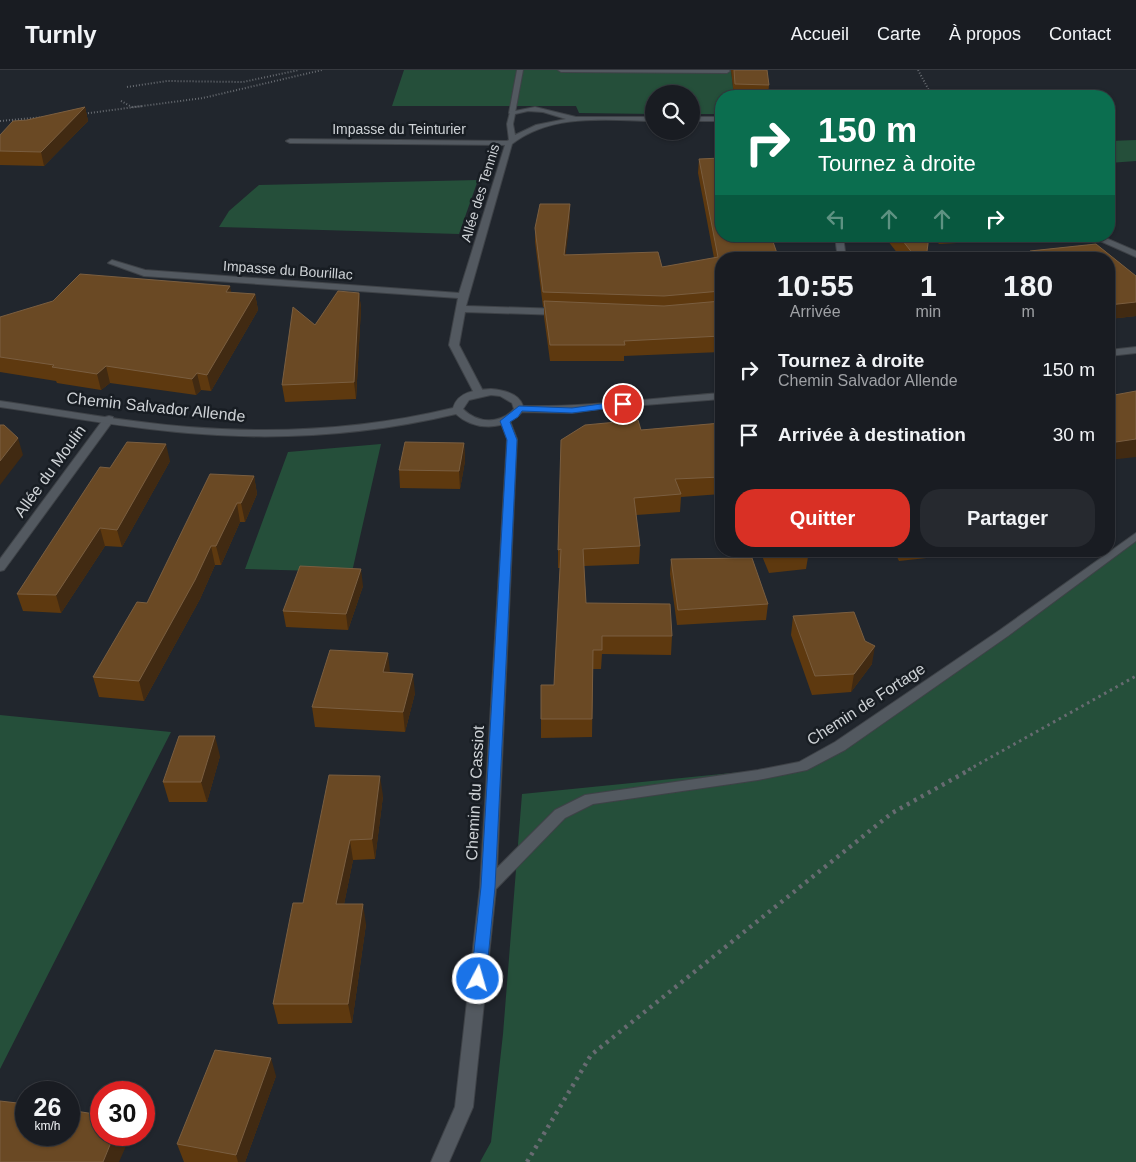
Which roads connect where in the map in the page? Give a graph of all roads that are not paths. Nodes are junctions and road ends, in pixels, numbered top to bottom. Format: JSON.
{"nodes":[{"id":1,"x":520,"y":70,"type":"edge"},
{"id":2,"x":561,"y":70,"type":"edge"},
{"id":3,"x":727,"y":71,"type":"dead end"},
{"id":4,"x":512,"y":113,"type":"junction"},
{"id":5,"x":574,"y":119,"type":"junction"},
{"id":6,"x":645,"y":119,"type":"edge"},
{"id":7,"x":700,"y":119,"type":"edge"},
{"id":8,"x":715,"y":119,"type":"edge"},
{"id":9,"x":290,"y":141,"type":"dead end"},
{"id":10,"x":511,"y":141,"type":"junction"},
{"id":11,"x":1107,"y":242,"type":"edge"},
{"id":12,"x":1136,"y":254,"type":"edge"},
{"id":13,"x":112,"y":263,"type":"dead end"},
{"id":14,"x":464,"y":296,"type":"junction"},
{"id":15,"x":462,"y":309,"type":"junction"},
{"id":16,"x":569,"y":313,"type":"edge"},
{"id":17,"x":1136,"y":350,"type":"edge"},
{"id":18,"x":1115,"y":352,"type":"edge"},
{"id":19,"x":479,"y":393,"type":"junction"},
{"id":20,"x":715,"y":396,"type":"edge"},
{"id":21,"x":0,"y":404,"type":"edge"},
{"id":22,"x":519,"y":409,"type":"junction"},
{"id":23,"x":458,"y":410,"type":"junction"},
{"id":24,"x":109,"y":419,"type":"junction"},
{"id":25,"x":505,"y":421,"type":"junction"},
{"id":26,"x":1136,"y":536,"type":"edge"},
{"id":27,"x":1115,"y":551,"type":"edge"},
{"id":28,"x":1107,"y":557,"type":"edge"},
{"id":29,"x":0,"y":567,"type":"edge"},
{"id":30,"x":488,"y":887,"type":"junction"},
{"id":31,"x":440,"y":1162,"type":"edge"}],
"edges":[{"from":1,"to":4,"type":"street"},
{"from":2,"to":3,"type":"street"},
{"from":4,"to":5,"type":"street"},
{"from":4,"to":10,"type":"street"},
{"from":5,"to":6,"type":"street","name":"Allée des Tennis"},
{"from":5,"to":10,"type":"street","name":"Allée des Tennis"},
{"from":7,"to":8,"type":"street"},
{"from":9,"to":10,"type":"street","name":"Impasse du Teinturier"},
{"from":10,"to":14,"type":"street","name":"Allée des Tennis"},
{"from":11,"to":12,"type":"street"},
{"from":13,"to":14,"type":"street","name":"Impasse du Bourillac"},
{"from":14,"to":15,"type":"street","name":"Allée des Tennis"},
{"from":15,"to":16,"type":"street"},
{"from":15,"to":19,"type":"street","name":"Allée des Tennis"},
{"from":17,"to":18,"type":"street"},
{"from":19,"to":22,"type":"street"},
{"from":19,"to":23,"type":"street"},
{"from":20,"to":22,"type":"street"},
{"from":21,"to":24,"type":"street","name":"Chemin Salvador Allende"},
{"from":22,"to":25,"type":"street"},
{"from":23,"to":24,"type":"street","name":"Chemin Salvador Allende"},
{"from":23,"to":25,"type":"street"},
{"from":24,"to":29,"type":"street","name":"Allée du Moulin"},
{"from":25,"to":30,"type":"street","name":"Chemin du Cassiot"},
{"from":26,"to":27,"type":"street","name":"Chemin de Fortage"},
{"from":28,"to":30,"type":"street","name":"Chemin de Fortage"},
{"from":30,"to":31,"type":"street","name":"Chemin du Cassiot"}]}
